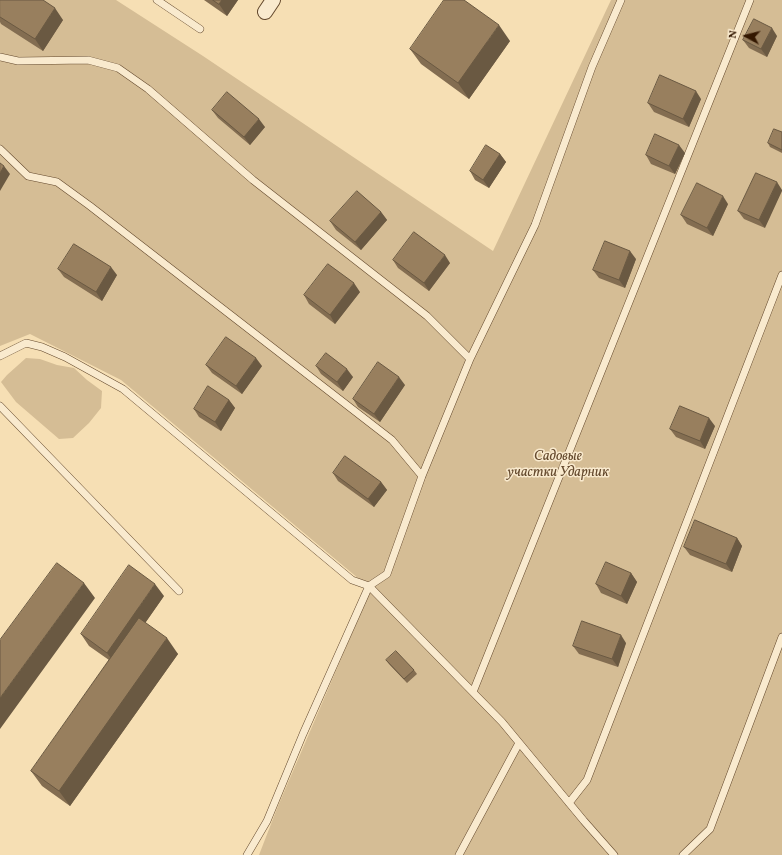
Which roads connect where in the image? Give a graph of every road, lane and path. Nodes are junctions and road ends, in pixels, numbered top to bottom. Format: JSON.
{"nodes":[{"id":1,"x":157,"y":0,"type":"edge"},
{"id":2,"x":273,"y":0,"type":"edge"},
{"id":3,"x":621,"y":0,"type":"edge"},
{"id":4,"x":750,"y":0,"type":"edge"},
{"id":5,"x":265,"y":12,"type":"dead end"},
{"id":6,"x":200,"y":29,"type":"dead end"},
{"id":7,"x":0,"y":57,"type":"edge"},
{"id":8,"x":0,"y":149,"type":"edge"},
{"id":9,"x":782,"y":275,"type":"edge"},
{"id":10,"x":0,"y":356,"type":"edge"},
{"id":11,"x":470,"y":359,"type":"junction"},
{"id":12,"x":0,"y":406,"type":"edge"},
{"id":13,"x":422,"y":476,"type":"junction"},
{"id":14,"x":370,"y":586,"type":"junction"},
{"id":15,"x":180,"y":591,"type":"dead end"},
{"id":16,"x":782,"y":637,"type":"edge"},
{"id":17,"x":473,"y":692,"type":"junction"},
{"id":18,"x":519,"y":743,"type":"junction"},
{"id":19,"x":569,"y":803,"type":"junction"},
{"id":20,"x":611,"y":853,"type":"edge"},
{"id":21,"x":247,"y":855,"type":"edge"},
{"id":22,"x":459,"y":855,"type":"edge"},
{"id":23,"x":683,"y":855,"type":"edge"}],
"edges":[{"from":1,"to":6,"type":"lane"},
{"from":2,"to":5,"type":"street"},
{"from":3,"to":11,"type":"lane"},
{"from":4,"to":17,"type":"lane"},
{"from":7,"to":11,"type":"lane"},
{"from":8,"to":13,"type":"lane"},
{"from":9,"to":19,"type":"lane"},
{"from":10,"to":14,"type":"lane"},
{"from":11,"to":13,"type":"lane"},
{"from":12,"to":15,"type":"lane"},
{"from":13,"to":14,"type":"lane"},
{"from":14,"to":17,"type":"lane"},
{"from":14,"to":21,"type":"lane"},
{"from":16,"to":23,"type":"lane"},
{"from":17,"to":18,"type":"lane"},
{"from":18,"to":19,"type":"lane"},
{"from":18,"to":22,"type":"lane"},
{"from":19,"to":20,"type":"lane"}]}
